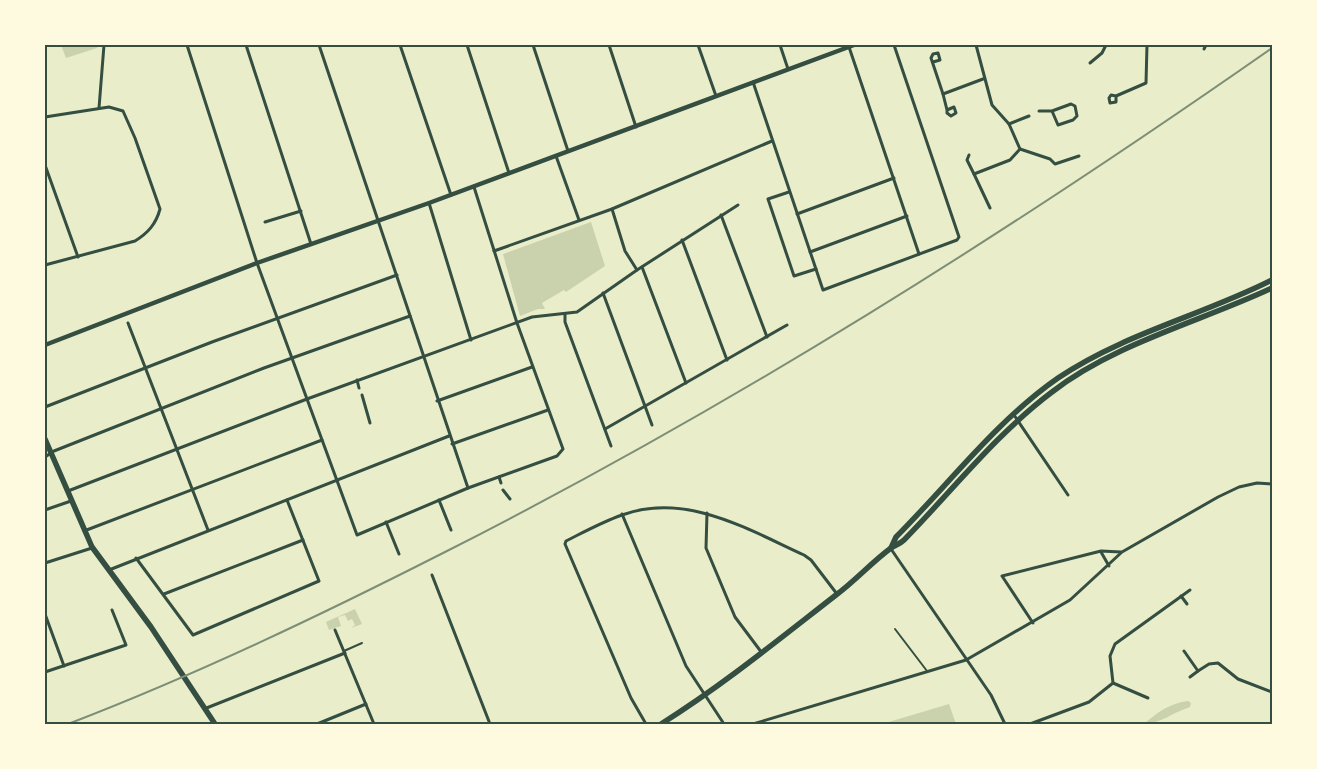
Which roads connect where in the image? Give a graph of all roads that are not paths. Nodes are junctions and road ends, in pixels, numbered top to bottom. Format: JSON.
{"nodes":[{"id":1,"x":104,"y":45,"type":"edge"},
{"id":2,"x":187,"y":45,"type":"edge"},
{"id":3,"x":246,"y":45,"type":"edge"},
{"id":4,"x":320,"y":45,"type":"edge"},
{"id":5,"x":400,"y":45,"type":"edge"},
{"id":6,"x":467,"y":45,"type":"edge"},
{"id":7,"x":533,"y":45,"type":"edge"},
{"id":8,"x":609,"y":45,"type":"edge"},
{"id":9,"x":698,"y":45,"type":"edge"},
{"id":10,"x":780,"y":45,"type":"edge"},
{"id":11,"x":894,"y":45,"type":"edge"},
{"id":12,"x":976,"y":45,"type":"edge"},
{"id":13,"x":1106,"y":45,"type":"edge"},
{"id":14,"x":1148,"y":45,"type":"edge"},
{"id":15,"x":851,"y":46,"type":"edge"},
{"id":16,"x":933,"y":62,"type":"dead end"},
{"id":17,"x":1090,"y":64,"type":"dead end"},
{"id":18,"x":788,"y":70,"type":"junction"},
{"id":19,"x":983,"y":79,"type":"junction"},
{"id":20,"x":753,"y":82,"type":"junction"},
{"id":21,"x":943,"y":94,"type":"junction"},
{"id":22,"x":1116,"y":96,"type":"dead end"},
{"id":23,"x":716,"y":97,"type":"junction"},
{"id":24,"x":99,"y":108,"type":"junction"},
{"id":25,"x":948,"y":110,"type":"dead end"},
{"id":26,"x":1039,"y":111,"type":"dead end"},
{"id":27,"x":1052,"y":111,"type":"junction"},
{"id":28,"x":1029,"y":116,"type":"dead end"},
{"id":29,"x":45,"y":117,"type":"edge"},
{"id":30,"x":1009,"y":124,"type":"junction"},
{"id":31,"x":636,"y":126,"type":"junction"},
{"id":32,"x":772,"y":141,"type":"junction"},
{"id":33,"x":1020,"y":149,"type":"junction"},
{"id":34,"x":568,"y":152,"type":"junction"},
{"id":35,"x":969,"y":155,"type":"dead end"},
{"id":36,"x":556,"y":156,"type":"junction"},
{"id":37,"x":1079,"y":156,"type":"dead end"},
{"id":38,"x":45,"y":165,"type":"edge"},
{"id":39,"x":509,"y":173,"type":"junction"},
{"id":40,"x":974,"y":174,"type":"junction"},
{"id":41,"x":894,"y":178,"type":"junction"},
{"id":42,"x":474,"y":187,"type":"junction"},
{"id":43,"x":789,"y":192,"type":"junction"},
{"id":44,"x":452,"y":195,"type":"junction"},
{"id":45,"x":429,"y":203,"type":"junction"},
{"id":46,"x":738,"y":205,"type":"dead end"},
{"id":47,"x":990,"y":208,"type":"dead end"},
{"id":48,"x":612,"y":209,"type":"junction"},
{"id":49,"x":300,"y":211,"type":"junction"},
{"id":50,"x":797,"y":214,"type":"junction"},
{"id":51,"x":721,"y":215,"type":"junction"},
{"id":52,"x":907,"y":216,"type":"junction"},
{"id":53,"x":378,"y":220,"type":"junction"},
{"id":54,"x":579,"y":220,"type":"junction"},
{"id":55,"x":265,"y":222,"type":"dead end"},
{"id":56,"x":682,"y":240,"type":"junction"},
{"id":57,"x":311,"y":244,"type":"junction"},
{"id":58,"x":494,"y":251,"type":"junction"},
{"id":59,"x":810,"y":252,"type":"junction"},
{"id":60,"x":919,"y":254,"type":"junction"},
{"id":61,"x":78,"y":257,"type":"junction"},
{"id":62,"x":257,"y":263,"type":"junction"},
{"id":63,"x":45,"y":265,"type":"edge"},
{"id":64,"x":642,"y":267,"type":"junction"},
{"id":65,"x":816,"y":269,"type":"junction"},
{"id":66,"x":637,"y":270,"type":"junction"},
{"id":67,"x":397,"y":275,"type":"junction"},
{"id":68,"x":1272,"y":280,"type":"edge"},
{"id":69,"x":1272,"y":288,"type":"edge"},
{"id":70,"x":603,"y":294,"type":"junction"},
{"id":71,"x":565,"y":315,"type":"junction"},
{"id":72,"x":410,"y":316,"type":"junction"},
{"id":73,"x":277,"y":318,"type":"junction"},
{"id":74,"x":128,"y":323,"type":"dead end"},
{"id":75,"x":517,"y":323,"type":"junction"},
{"id":76,"x":787,"y":325,"type":"dead end"},
{"id":77,"x":767,"y":337,"type":"junction"},
{"id":78,"x":471,"y":340,"type":"junction"},
{"id":79,"x":45,"y":345,"type":"edge"},
{"id":80,"x":292,"y":358,"type":"junction"},
{"id":81,"x":424,"y":358,"type":"junction"},
{"id":82,"x":727,"y":360,"type":"junction"},
{"id":83,"x":532,"y":367,"type":"junction"},
{"id":84,"x":144,"y":368,"type":"junction"},
{"id":85,"x":357,"y":380,"type":"junction"},
{"id":86,"x":686,"y":383,"type":"junction"},
{"id":87,"x":359,"y":388,"type":"dead end"},
{"id":88,"x":362,"y":395,"type":"dead end"},
{"id":89,"x":307,"y":399,"type":"junction"},
{"id":90,"x":437,"y":401,"type":"junction"},
{"id":91,"x":646,"y":406,"type":"junction"},
{"id":92,"x":45,"y":407,"type":"edge"},
{"id":93,"x":160,"y":409,"type":"junction"},
{"id":94,"x":548,"y":410,"type":"junction"},
{"id":95,"x":1014,"y":415,"type":"junction"},
{"id":96,"x":1019,"y":421,"type":"junction"},
{"id":97,"x":370,"y":423,"type":"dead end"},
{"id":98,"x":652,"y":425,"type":"dead end"},
{"id":99,"x":604,"y":429,"type":"junction"},
{"id":100,"x":449,"y":436,"type":"junction"},
{"id":101,"x":45,"y":439,"type":"edge"},
{"id":102,"x":322,"y":440,"type":"junction"},
{"id":103,"x":452,"y":444,"type":"junction"},
{"id":104,"x":611,"y":446,"type":"dead end"},
{"id":105,"x":176,"y":449,"type":"junction"},
{"id":106,"x":51,"y":453,"type":"junction"},
{"id":107,"x":45,"y":457,"type":"edge"},
{"id":108,"x":499,"y":477,"type":"junction"},
{"id":109,"x":336,"y":480,"type":"junction"},
{"id":110,"x":501,"y":483,"type":"dead end"},
{"id":111,"x":1272,"y":484,"type":"edge"},
{"id":112,"x":468,"y":488,"type":"junction"},
{"id":113,"x":192,"y":490,"type":"junction"},
{"id":114,"x":504,"y":490,"type":"dead end"},
{"id":115,"x":67,"y":491,"type":"junction"},
{"id":116,"x":1068,"y":495,"type":"dead end"},
{"id":117,"x":510,"y":499,"type":"dead end"},
{"id":118,"x":286,"y":500,"type":"junction"},
{"id":119,"x":439,"y":500,"type":"junction"},
{"id":120,"x":71,"y":501,"type":"junction"},
{"id":121,"x":45,"y":510,"type":"edge"},
{"id":122,"x":707,"y":513,"type":"junction"},
{"id":123,"x":622,"y":514,"type":"junction"},
{"id":124,"x":386,"y":522,"type":"junction"},
{"id":125,"x":208,"y":530,"type":"junction"},
{"id":126,"x":450,"y":530,"type":"dead end"},
{"id":127,"x":83,"y":531,"type":"junction"},
{"id":128,"x":302,"y":540,"type":"junction"},
{"id":129,"x":92,"y":547,"type":"junction"},
{"id":130,"x":891,"y":548,"type":"junction"},
{"id":131,"x":1101,"y":552,"type":"junction"},
{"id":132,"x":1122,"y":552,"type":"junction"},
{"id":133,"x":399,"y":554,"type":"dead end"},
{"id":134,"x":136,"y":558,"type":"junction"},
{"id":135,"x":45,"y":563,"type":"edge"},
{"id":136,"x":1109,"y":566,"type":"junction"},
{"id":137,"x":108,"y":571,"type":"junction"},
{"id":138,"x":432,"y":575,"type":"dead end"},
{"id":139,"x":1190,"y":590,"type":"dead end"},
{"id":140,"x":164,"y":594,"type":"junction"},
{"id":141,"x":837,"y":594,"type":"junction"},
{"id":142,"x":1181,"y":596,"type":"junction"},
{"id":143,"x":1187,"y":604,"type":"dead end"},
{"id":144,"x":112,"y":610,"type":"dead end"},
{"id":145,"x":45,"y":614,"type":"edge"},
{"id":146,"x":1033,"y":623,"type":"junction"},
{"id":147,"x":895,"y":629,"type":"dead end"},
{"id":148,"x":336,"y":630,"type":"dead end"},
{"id":149,"x":362,"y":643,"type":"dead end"},
{"id":150,"x":1184,"y":651,"type":"dead end"},
{"id":151,"x":344,"y":652,"type":"junction"},
{"id":152,"x":763,"y":654,"type":"junction"},
{"id":153,"x":966,"y":660,"type":"junction"},
{"id":154,"x":64,"y":666,"type":"junction"},
{"id":155,"x":927,"y":671,"type":"junction"},
{"id":156,"x":1198,"y":671,"type":"junction"},
{"id":157,"x":45,"y":672,"type":"edge"},
{"id":158,"x":1190,"y":677,"type":"dead end"},
{"id":159,"x":1113,"y":683,"type":"junction"},
{"id":160,"x":1272,"y":692,"type":"edge"},
{"id":161,"x":706,"y":696,"type":"junction"},
{"id":162,"x":1148,"y":698,"type":"dead end"},
{"id":163,"x":366,"y":704,"type":"junction"},
{"id":164,"x":204,"y":709,"type":"junction"},
{"id":165,"x":214,"y":724,"type":"edge"},
{"id":166,"x":317,"y":724,"type":"edge"},
{"id":167,"x":374,"y":724,"type":"edge"},
{"id":168,"x":490,"y":724,"type":"edge"},
{"id":169,"x":646,"y":724,"type":"edge"},
{"id":170,"x":661,"y":724,"type":"edge"},
{"id":171,"x":724,"y":724,"type":"edge"},
{"id":172,"x":753,"y":724,"type":"edge"},
{"id":173,"x":1005,"y":724,"type":"edge"},
{"id":174,"x":1030,"y":724,"type":"edge"}],
"edges":[{"from":1,"to":24,"type":"street"},
{"from":2,"to":62,"type":"street"},
{"from":3,"to":49,"type":"street"},
{"from":4,"to":53,"type":"street"},
{"from":5,"to":44,"type":"street"},
{"from":6,"to":39,"type":"street"},
{"from":7,"to":34,"type":"street"},
{"from":8,"to":31,"type":"street"},
{"from":9,"to":23,"type":"street"},
{"from":10,"to":18,"type":"street"},
{"from":11,"to":60,"type":"street"},
{"from":12,"to":19,"type":"street"},
{"from":13,"to":17,"type":"street"},
{"from":14,"to":22,"type":"street"},
{"from":15,"to":18,"type":"street"},
{"from":15,"to":41,"type":"street"},
{"from":16,"to":21,"type":"street"},
{"from":18,"to":20,"type":"street"},
{"from":19,"to":21,"type":"street"},
{"from":19,"to":30,"type":"street"},
{"from":20,"to":23,"type":"street"},
{"from":20,"to":32,"type":"street"},
{"from":21,"to":25,"type":"street"},
{"from":23,"to":31,"type":"street"},
{"from":24,"to":29,"type":"street"},
{"from":24,"to":61,"type":"street"},
{"from":26,"to":27,"type":"street"},
{"from":27,"to":27,"type":"street"},
{"from":28,"to":30,"type":"street"},
{"from":30,"to":33,"type":"street"},
{"from":31,"to":34,"type":"street"},
{"from":32,"to":43,"type":"street"},
{"from":32,"to":48,"type":"street"},
{"from":33,"to":37,"type":"street"},
{"from":33,"to":40,"type":"street"},
{"from":34,"to":36,"type":"street"},
{"from":35,"to":40,"type":"street"},
{"from":36,"to":39,"type":"street"},
{"from":36,"to":54,"type":"street"},
{"from":38,"to":61,"type":"street"},
{"from":39,"to":42,"type":"street"},
{"from":40,"to":47,"type":"street"},
{"from":41,"to":50,"type":"street"},
{"from":41,"to":52,"type":"street"},
{"from":42,"to":44,"type":"street"},
{"from":42,"to":58,"type":"street"},
{"from":43,"to":50,"type":"street"},
{"from":43,"to":65,"type":"street"},
{"from":44,"to":45,"type":"street"},
{"from":45,"to":53,"type":"street"},
{"from":45,"to":78,"type":"street"},
{"from":46,"to":51,"type":"street"},
{"from":48,"to":54,"type":"street"},
{"from":48,"to":66,"type":"street"},
{"from":49,"to":55,"type":"street"},
{"from":49,"to":57,"type":"street"},
{"from":50,"to":59,"type":"street"},
{"from":51,"to":56,"type":"street"},
{"from":51,"to":77,"type":"street"},
{"from":52,"to":59,"type":"street"},
{"from":52,"to":60,"type":"street"},
{"from":53,"to":57,"type":"street"},
{"from":53,"to":67,"type":"street"},
{"from":54,"to":58,"type":"street"},
{"from":56,"to":64,"type":"street"},
{"from":56,"to":82,"type":"street"},
{"from":57,"to":62,"type":"street"},
{"from":58,"to":75,"type":"street"},
{"from":59,"to":65,"type":"street"},
{"from":60,"to":65,"type":"street"},
{"from":61,"to":63,"type":"street"},
{"from":62,"to":73,"type":"street"},
{"from":62,"to":79,"type":"street"},
{"from":64,"to":66,"type":"street"},
{"from":64,"to":86,"type":"street"},
{"from":66,"to":70,"type":"street"},
{"from":67,"to":72,"type":"street"},
{"from":67,"to":73,"type":"street"},
{"from":68,"to":95,"type":"main road"},
{"from":69,"to":96,"type":"main road"},
{"from":70,"to":71,"type":"street"},
{"from":70,"to":91,"type":"street"},
{"from":71,"to":75,"type":"street"},
{"from":71,"to":99,"type":"street"},
{"from":72,"to":80,"type":"street"},
{"from":72,"to":81,"type":"street"},
{"from":73,"to":80,"type":"street"},
{"from":73,"to":84,"type":"street"},
{"from":74,"to":84,"type":"street"},
{"from":75,"to":78,"type":"street"},
{"from":75,"to":83,"type":"street"},
{"from":76,"to":77,"type":"street"},
{"from":77,"to":82,"type":"street"},
{"from":78,"to":81,"type":"street"},
{"from":80,"to":89,"type":"street"},
{"from":80,"to":93,"type":"street"},
{"from":81,"to":85,"type":"street"},
{"from":81,"to":90,"type":"street"},
{"from":82,"to":86,"type":"street"},
{"from":83,"to":90,"type":"street"},
{"from":83,"to":94,"type":"street"},
{"from":84,"to":92,"type":"street"},
{"from":84,"to":93,"type":"street"},
{"from":85,"to":87,"type":"street"},
{"from":85,"to":89,"type":"street"},
{"from":86,"to":91,"type":"street"},
{"from":88,"to":97,"type":"street"},
{"from":89,"to":102,"type":"street"},
{"from":89,"to":105,"type":"street"},
{"from":90,"to":100,"type":"street"},
{"from":91,"to":98,"type":"street"},
{"from":91,"to":99,"type":"street"},
{"from":93,"to":105,"type":"street"},
{"from":93,"to":106,"type":"street"},
{"from":94,"to":103,"type":"street"},
{"from":94,"to":108,"type":"street"},
{"from":95,"to":96,"type":"street"},
{"from":95,"to":130,"type":"main road"},
{"from":96,"to":116,"type":"street"},
{"from":96,"to":130,"type":"main road"},
{"from":99,"to":104,"type":"street"},
{"from":100,"to":103,"type":"street"},
{"from":100,"to":109,"type":"street"},
{"from":101,"to":106,"type":"main road"},
{"from":102,"to":109,"type":"street"},
{"from":102,"to":113,"type":"street"},
{"from":103,"to":112,"type":"street"},
{"from":105,"to":113,"type":"street"},
{"from":105,"to":115,"type":"street"},
{"from":106,"to":107,"type":"street"},
{"from":106,"to":115,"type":"main road"},
{"from":108,"to":110,"type":"street"},
{"from":108,"to":112,"type":"street"},
{"from":109,"to":118,"type":"street"},
{"from":109,"to":124,"type":"street"},
{"from":111,"to":132,"type":"street"},
{"from":112,"to":119,"type":"street"},
{"from":113,"to":125,"type":"street"},
{"from":113,"to":127,"type":"street"},
{"from":114,"to":117,"type":"street"},
{"from":115,"to":120,"type":"main road"},
{"from":118,"to":125,"type":"street"},
{"from":118,"to":128,"type":"street"},
{"from":119,"to":124,"type":"street"},
{"from":119,"to":126,"type":"street"},
{"from":120,"to":121,"type":"street"},
{"from":120,"to":127,"type":"main road"},
{"from":122,"to":123,"type":"street"},
{"from":122,"to":141,"type":"street"},
{"from":122,"to":152,"type":"street"},
{"from":123,"to":161,"type":"street"},
{"from":123,"to":169,"type":"street"},
{"from":124,"to":133,"type":"street"},
{"from":125,"to":134,"type":"street"},
{"from":127,"to":129,"type":"main road"},
{"from":128,"to":140,"type":"street"},
{"from":128,"to":140,"type":"street"},
{"from":129,"to":135,"type":"street"},
{"from":129,"to":137,"type":"main road"},
{"from":130,"to":141,"type":"main road"},
{"from":130,"to":153,"type":"street"},
{"from":131,"to":132,"type":"street"},
{"from":131,"to":136,"type":"street"},
{"from":131,"to":146,"type":"street"},
{"from":132,"to":136,"type":"street"},
{"from":134,"to":137,"type":"street"},
{"from":134,"to":140,"type":"street"},
{"from":136,"to":146,"type":"street"},
{"from":137,"to":164,"type":"main road"},
{"from":138,"to":168,"type":"street"},
{"from":139,"to":142,"type":"street"},
{"from":141,"to":152,"type":"main road"},
{"from":142,"to":143,"type":"street"},
{"from":142,"to":159,"type":"street"},
{"from":144,"to":154,"type":"street"},
{"from":145,"to":154,"type":"street"},
{"from":146,"to":153,"type":"street"},
{"from":147,"to":155,"type":"lane"},
{"from":148,"to":151,"type":"street"},
{"from":149,"to":151,"type":"lane"},
{"from":150,"to":156,"type":"street"},
{"from":151,"to":163,"type":"street"},
{"from":151,"to":164,"type":"street"},
{"from":152,"to":161,"type":"main road"},
{"from":153,"to":155,"type":"street"},
{"from":153,"to":173,"type":"street"},
{"from":154,"to":157,"type":"street"},
{"from":155,"to":172,"type":"street"},
{"from":156,"to":158,"type":"street"},
{"from":156,"to":160,"type":"street"},
{"from":159,"to":162,"type":"street"},
{"from":159,"to":174,"type":"street"},
{"from":161,"to":170,"type":"main road"},
{"from":161,"to":171,"type":"street"},
{"from":163,"to":166,"type":"street"},
{"from":163,"to":167,"type":"street"},
{"from":164,"to":165,"type":"main road"}]}
